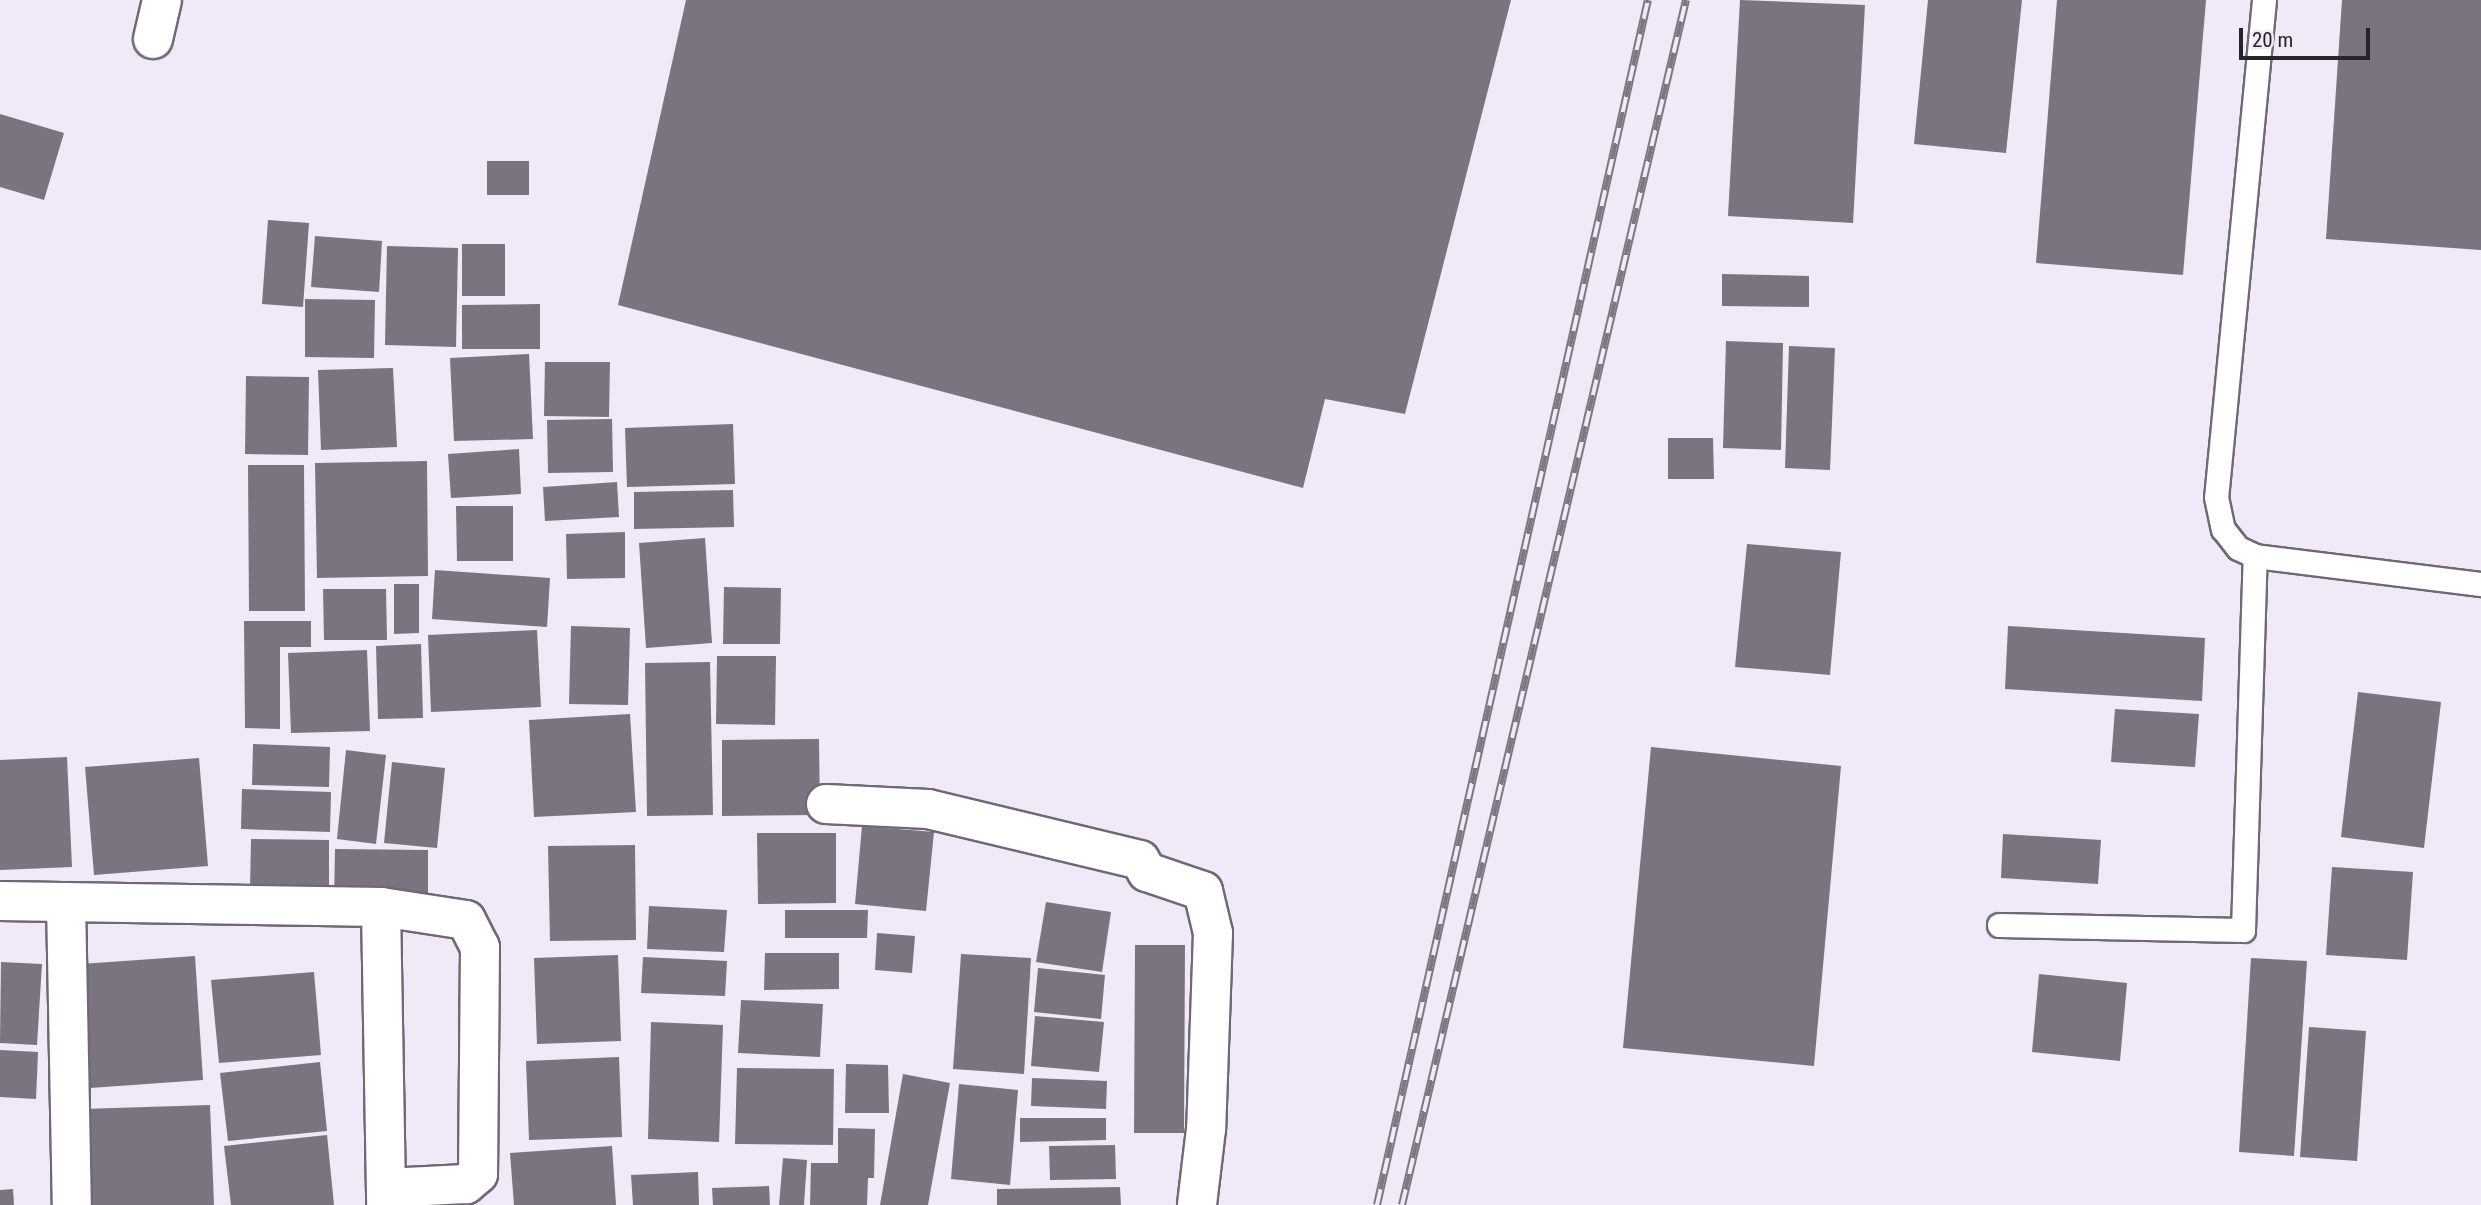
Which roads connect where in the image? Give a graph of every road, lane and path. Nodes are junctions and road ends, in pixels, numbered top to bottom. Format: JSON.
{"nodes":[{"id":1,"x":162,"y":0,"type":"edge"},
{"id":2,"x":2264,"y":0,"type":"edge"},
{"id":3,"x":153,"y":39,"type":"dead end"},
{"id":4,"x":2255,"y":556,"type":"junction"},
{"id":5,"x":2481,"y":584,"type":"edge"},
{"id":6,"x":826,"y":804,"type":"dead end"},
{"id":7,"x":0,"y":901,"type":"edge"},
{"id":8,"x":66,"y":902,"type":"junction"},
{"id":9,"x":381,"y":907,"type":"junction"},
{"id":10,"x":1999,"y":925,"type":"dead end"},
{"id":11,"x":386,"y":1197,"type":"edge"},
{"id":12,"x":72,"y":1205,"type":"edge"},
{"id":13,"x":1198,"y":1205,"type":"edge"}],
"edges":[{"from":1,"to":3,"type":"street"},
{"from":2,"to":4,"type":"lane"},
{"from":4,"to":5,"type":"lane"},
{"from":4,"to":10,"type":"lane"},
{"from":6,"to":13,"type":"street"},
{"from":7,"to":8,"type":"street"},
{"from":8,"to":9,"type":"street"},
{"from":8,"to":12,"type":"street"},
{"from":9,"to":11,"type":"street"},
{"from":9,"to":11,"type":"street"}]}
